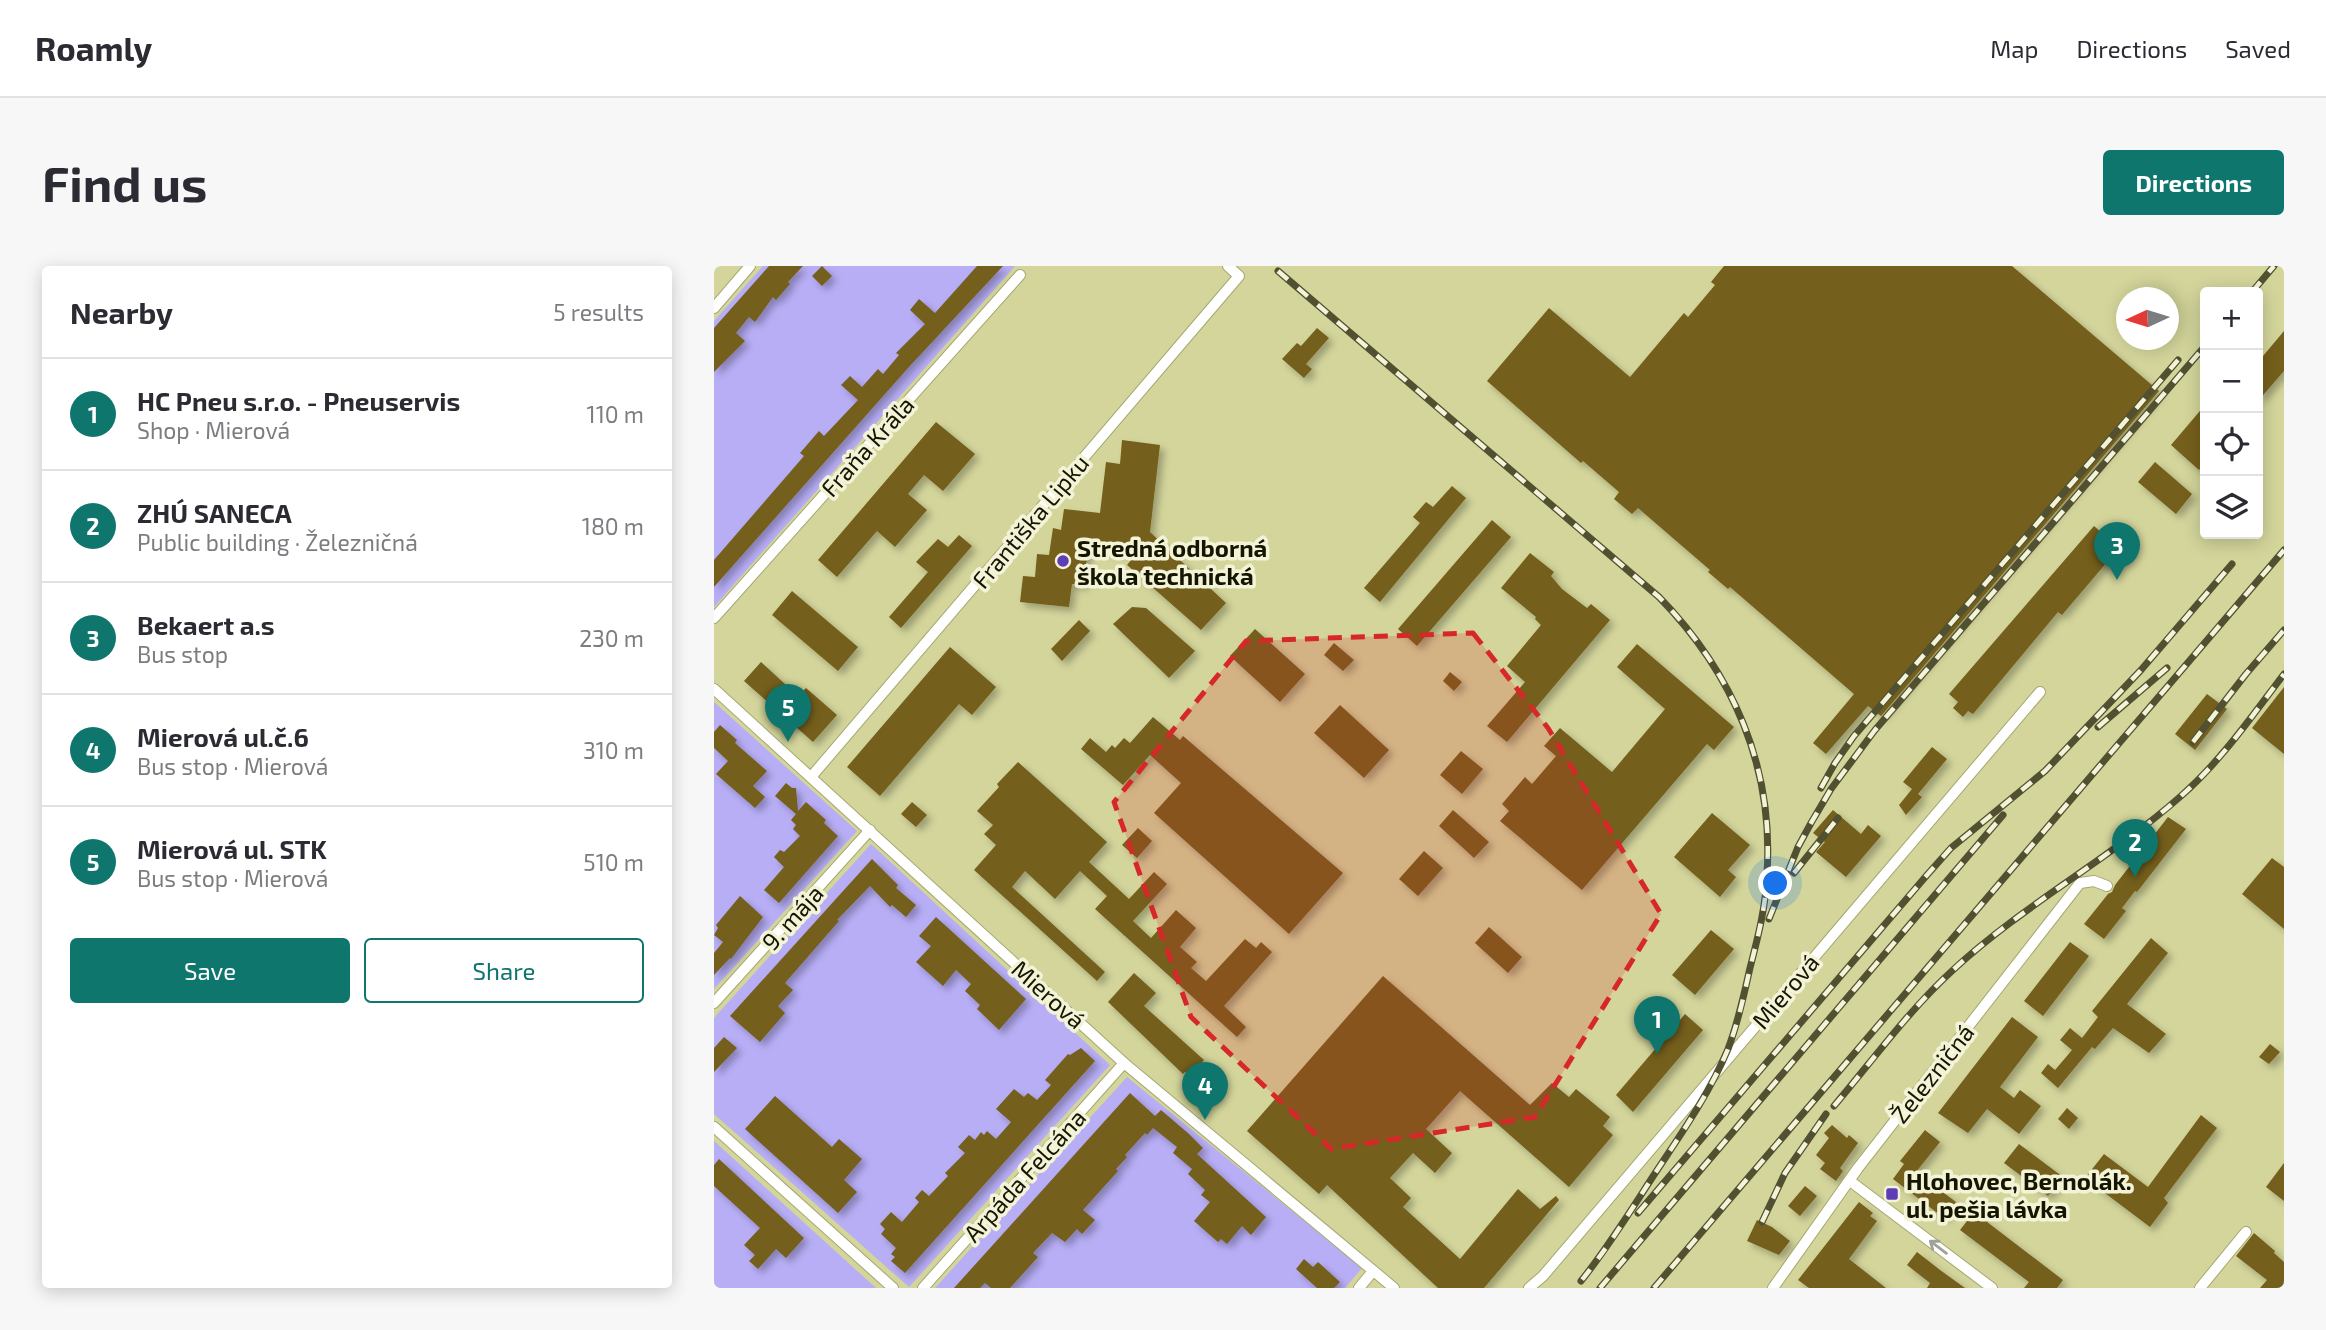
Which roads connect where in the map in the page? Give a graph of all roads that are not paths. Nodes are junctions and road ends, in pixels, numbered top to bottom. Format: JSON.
{"nodes":[{"id":1,"x":750,"y":266,"type":"edge"},
{"id":2,"x":1228,"y":266,"type":"edge"},
{"id":3,"x":1248,"y":266,"type":"edge"},
{"id":4,"x":1020,"y":275,"type":"dead end"},
{"id":5,"x":1239,"y":276,"type":"junction"},
{"id":6,"x":714,"y":308,"type":"edge"},
{"id":7,"x":714,"y":618,"type":"edge"},
{"id":8,"x":714,"y":689,"type":"edge"},
{"id":9,"x":2040,"y":692,"type":"dead end"},
{"id":10,"x":811,"y":777,"type":"junction"},
{"id":11,"x":870,"y":830,"type":"junction"},
{"id":12,"x":2107,"y":886,"type":"dead end"},
{"id":13,"x":714,"y":1003,"type":"edge"},
{"id":14,"x":1124,"y":1063,"type":"junction"},
{"id":15,"x":714,"y":1127,"type":"edge"},
{"id":16,"x":1850,"y":1181,"type":"junction"},
{"id":17,"x":2246,"y":1232,"type":"dead end"},
{"id":18,"x":1373,"y":1271,"type":"junction"},
{"id":19,"x":893,"y":1288,"type":"edge"},
{"id":20,"x":923,"y":1288,"type":"edge"},
{"id":21,"x":1359,"y":1288,"type":"edge"},
{"id":22,"x":1394,"y":1288,"type":"edge"},
{"id":23,"x":1529,"y":1288,"type":"edge"},
{"id":24,"x":1773,"y":1288,"type":"edge"},
{"id":25,"x":1992,"y":1288,"type":"edge"},
{"id":26,"x":2200,"y":1288,"type":"edge"}],
"edges":[{"from":1,"to":6,"type":"street"},
{"from":2,"to":5,"type":"street"},
{"from":3,"to":5,"type":"street","name":"Františka Lipku"},
{"from":4,"to":7,"type":"street","name":"Fraňa Kráľa"},
{"from":5,"to":10,"type":"street","name":"Františka Lipku"},
{"from":8,"to":10,"type":"street","name":"Mierová"},
{"from":9,"to":23,"type":"street","name":"Mierová"},
{"from":10,"to":11,"type":"street","name":"Mierová"},
{"from":11,"to":13,"type":"street","name":"9. mája"},
{"from":11,"to":14,"type":"street","name":"Mierová"},
{"from":12,"to":16,"type":"street","name":"Železničná"},
{"from":14,"to":18,"type":"street","name":"Mierová"},
{"from":14,"to":20,"type":"street","name":"Arpáda Felcána"},
{"from":15,"to":19,"type":"street"},
{"from":16,"to":24,"type":"street","name":"Železničná"},
{"from":25,"to":16,"type":"street","one_way":true},
{"from":17,"to":26,"type":"street"},
{"from":18,"to":21,"type":"street"},
{"from":18,"to":22,"type":"street","name":"Mierová"}]}
